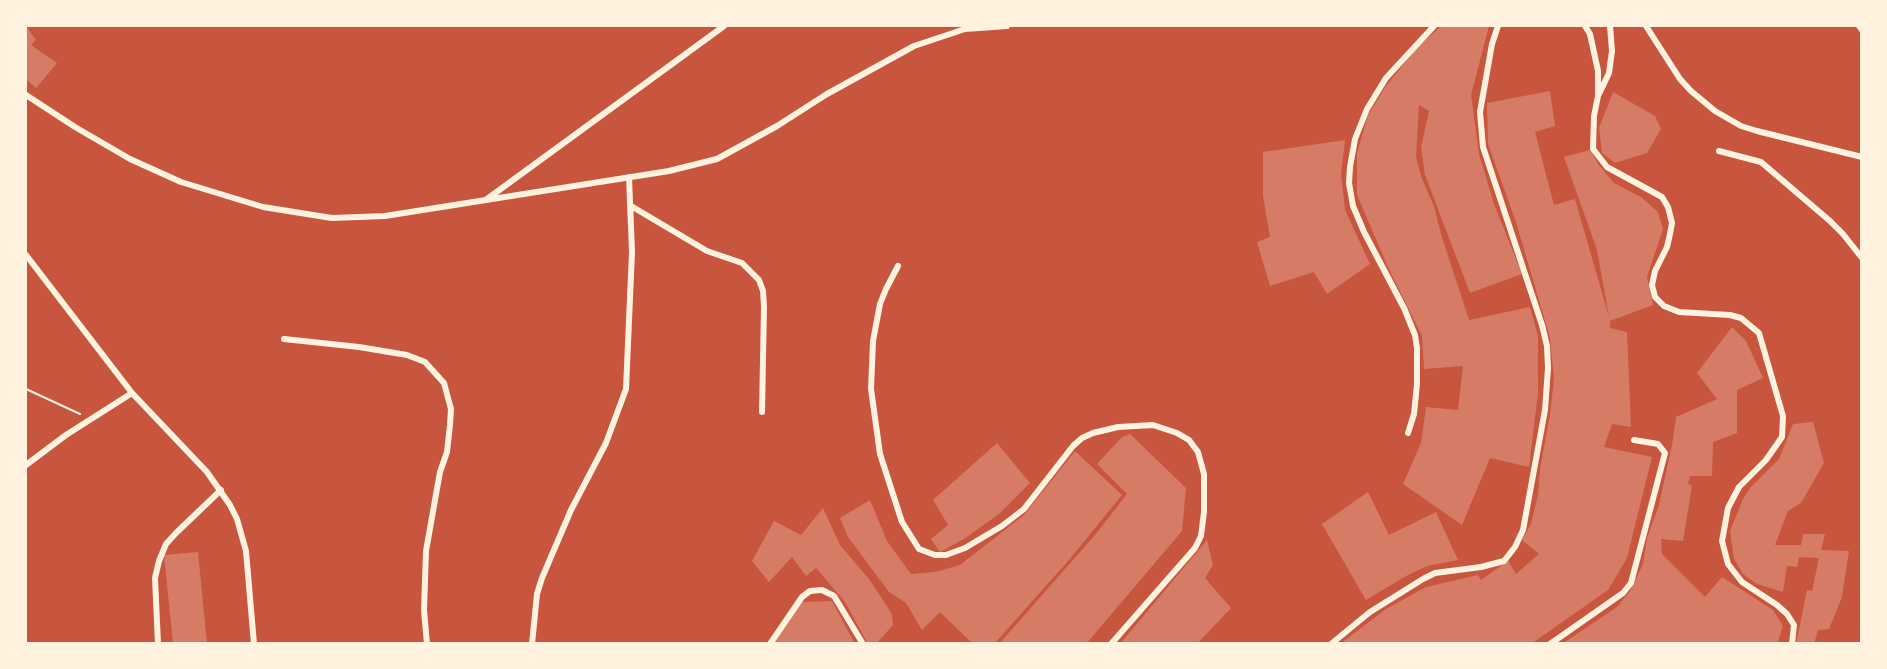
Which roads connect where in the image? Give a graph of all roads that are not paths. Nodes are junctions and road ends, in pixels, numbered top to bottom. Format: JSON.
{"nodes":[{"id":1,"x":724,"y":26,"type":"edge"},
{"id":2,"x":1007,"y":26,"type":"edge"},
{"id":3,"x":1434,"y":26,"type":"edge"},
{"id":4,"x":1498,"y":26,"type":"edge"},
{"id":5,"x":1585,"y":26,"type":"edge"},
{"id":6,"x":1610,"y":26,"type":"edge"},
{"id":7,"x":1646,"y":26,"type":"edge"},
{"id":8,"x":1859,"y":26,"type":"edge"},
{"id":9,"x":1862,"y":30,"type":"edge"},
{"id":10,"x":26,"y":94,"type":"edge"},
{"id":11,"x":1598,"y":96,"type":"junction"},
{"id":12,"x":1719,"y":151,"type":"dead end"},
{"id":13,"x":1862,"y":157,"type":"edge"},
{"id":14,"x":629,"y":177,"type":"junction"},
{"id":15,"x":487,"y":200,"type":"junction"},
{"id":16,"x":631,"y":206,"type":"junction"},
{"id":17,"x":26,"y":255,"type":"edge"},
{"id":18,"x":1862,"y":258,"type":"edge"},
{"id":19,"x":898,"y":266,"type":"dead end"},
{"id":20,"x":284,"y":339,"type":"dead end"},
{"id":21,"x":132,"y":393,"type":"junction"},
{"id":22,"x":762,"y":412,"type":"dead end"},
{"id":23,"x":1408,"y":433,"type":"dead end"},
{"id":24,"x":1634,"y":440,"type":"dead end"},
{"id":25,"x":26,"y":465,"type":"edge"},
{"id":26,"x":221,"y":490,"type":"junction"},
{"id":27,"x":1335,"y":642,"type":"edge"},
{"id":28,"x":158,"y":644,"type":"edge"},
{"id":29,"x":254,"y":644,"type":"edge"},
{"id":30,"x":427,"y":644,"type":"edge"},
{"id":31,"x":532,"y":644,"type":"edge"},
{"id":32,"x":770,"y":644,"type":"edge"},
{"id":33,"x":863,"y":644,"type":"edge"},
{"id":34,"x":1111,"y":644,"type":"edge"},
{"id":35,"x":1550,"y":644,"type":"edge"},
{"id":36,"x":1792,"y":644,"type":"edge"}],
"edges":[{"from":1,"to":15,"type":"street"},
{"from":2,"to":14,"type":"street"},
{"from":3,"to":23,"type":"street"},
{"from":4,"to":27,"type":"street"},
{"from":5,"to":11,"type":"street"},
{"from":6,"to":11,"type":"street"},
{"from":7,"to":13,"type":"street"},
{"from":8,"to":9,"type":"street"},
{"from":10,"to":15,"type":"street"},
{"from":11,"to":36,"type":"street"},
{"from":12,"to":18,"type":"street"},
{"from":14,"to":15,"type":"street"},
{"from":14,"to":16,"type":"street"},
{"from":16,"to":22,"type":"street"},
{"from":16,"to":31,"type":"street"},
{"from":17,"to":21,"type":"street"},
{"from":19,"to":34,"type":"street"},
{"from":20,"to":30,"type":"street"},
{"from":21,"to":25,"type":"street"},
{"from":21,"to":26,"type":"street"},
{"from":24,"to":35,"type":"street"},
{"from":26,"to":28,"type":"street"},
{"from":26,"to":29,"type":"street"},
{"from":32,"to":33,"type":"street"}]}
